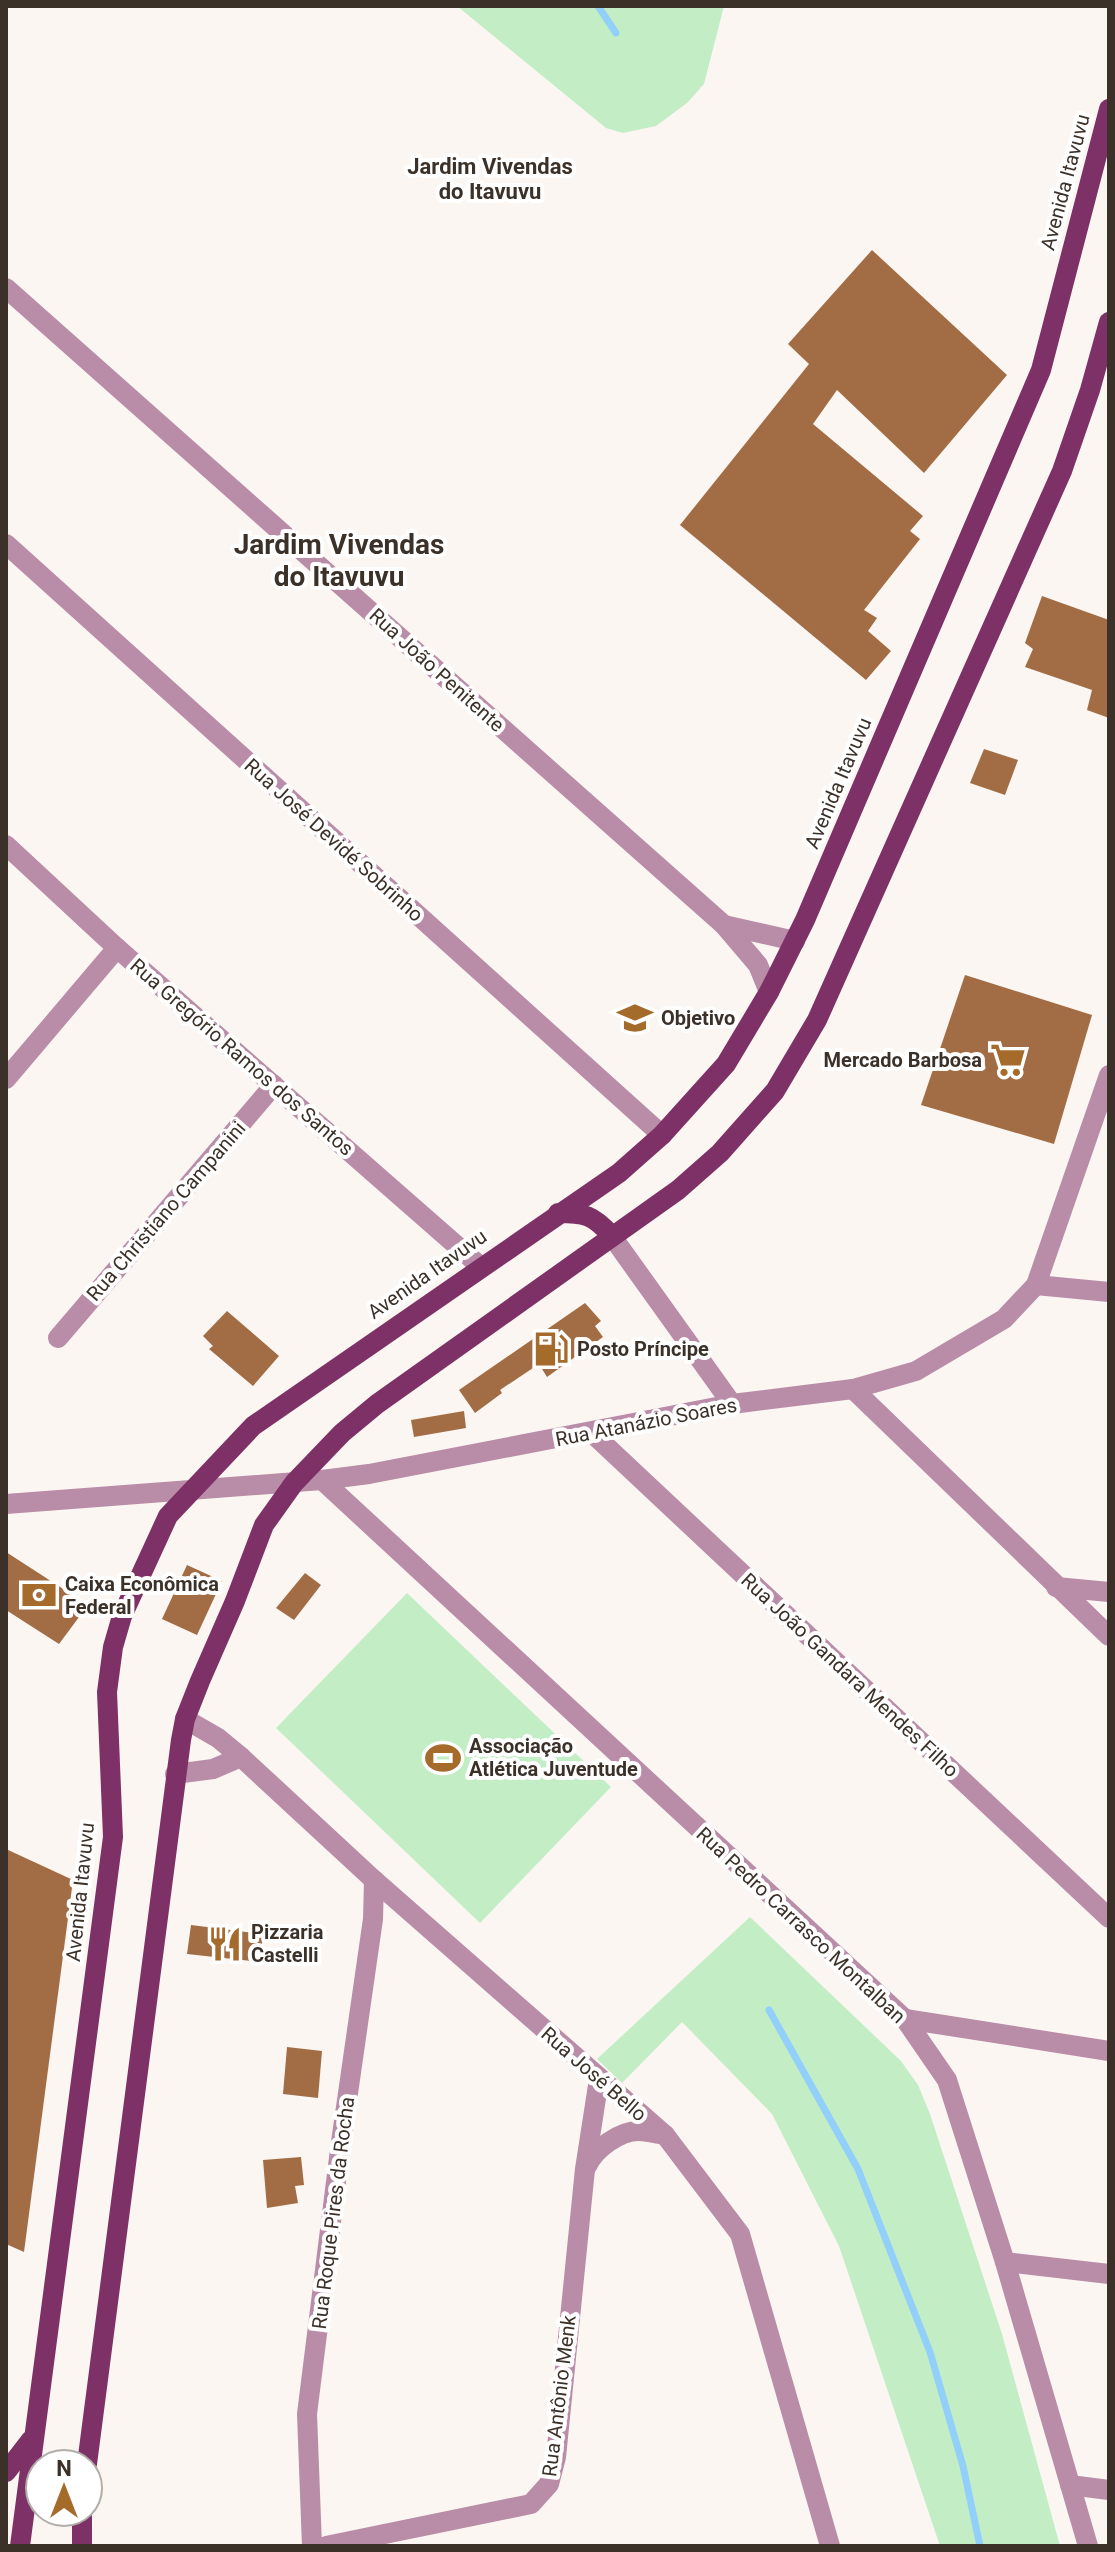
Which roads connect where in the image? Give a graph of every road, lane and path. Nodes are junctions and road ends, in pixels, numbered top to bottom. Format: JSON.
{"nodes":[{"id":1,"x":1109,"y":109,"type":"edge"},
{"id":2,"x":6,"y":288,"type":"edge"},
{"id":3,"x":1109,"y":322,"type":"edge"},
{"id":4,"x":6,"y":544,"type":"edge"},
{"id":5,"x":6,"y":845,"type":"edge"},
{"id":6,"x":724,"y":925,"type":"junction"},
{"id":7,"x":795,"y":941,"type":"junction"},
{"id":8,"x":117,"y":948,"type":"junction"},
{"id":9,"x":769,"y":992,"type":"junction"},
{"id":10,"x":6,"y":1079,"type":"edge"},
{"id":11,"x":1108,"y":1079,"type":"edge"},
{"id":12,"x":274,"y":1085,"type":"junction"},
{"id":13,"x":662,"y":1135,"type":"junction"},
{"id":14,"x":558,"y":1213,"type":"junction"},
{"id":15,"x":611,"y":1235,"type":"junction"},
{"id":16,"x":480,"y":1266,"type":"junction"},
{"id":17,"x":1036,"y":1285,"type":"junction"},
{"id":18,"x":1109,"y":1292,"type":"edge"},
{"id":19,"x":58,"y":1338,"type":"dead end"},
{"id":20,"x":853,"y":1389,"type":"junction"},
{"id":21,"x":732,"y":1404,"type":"junction"},
{"id":22,"x":591,"y":1432,"type":"junction"},
{"id":23,"x":322,"y":1480,"type":"junction"},
{"id":24,"x":294,"y":1483,"type":"junction"},
{"id":25,"x":191,"y":1491,"type":"junction"},
{"id":26,"x":6,"y":1504,"type":"edge"},
{"id":27,"x":1056,"y":1587,"type":"junction"},
{"id":28,"x":1109,"y":1592,"type":"edge"},
{"id":29,"x":1109,"y":1636,"type":"edge"},
{"id":30,"x":185,"y":1719,"type":"junction"},
{"id":31,"x":241,"y":1757,"type":"junction"},
{"id":32,"x":175,"y":1774,"type":"junction"},
{"id":33,"x":374,"y":1880,"type":"junction"},
{"id":34,"x":1109,"y":1918,"type":"edge"},
{"id":35,"x":905,"y":2019,"type":"junction"},
{"id":36,"x":1107,"y":2049,"type":"edge"},
{"id":37,"x":599,"y":2079,"type":"junction"},
{"id":38,"x":665,"y":2135,"type":"junction"},
{"id":39,"x":585,"y":2169,"type":"junction"},
{"id":40,"x":1005,"y":2262,"type":"junction"},
{"id":41,"x":1109,"y":2274,"type":"edge"},
{"id":42,"x":33,"y":2436,"type":"junction"},
{"id":43,"x":89,"y":2448,"type":"edge"},
{"id":44,"x":6,"y":2472,"type":"edge"},
{"id":45,"x":1070,"y":2485,"type":"junction"},
{"id":46,"x":1109,"y":2490,"type":"edge"},
{"id":47,"x":20,"y":2546,"type":"edge"},
{"id":48,"x":312,"y":2546,"type":"edge"},
{"id":49,"x":326,"y":2546,"type":"edge"},
{"id":50,"x":830,"y":2546,"type":"edge"},
{"id":51,"x":1088,"y":2546,"type":"edge"}],
"edges":[{"from":1,"to":7,"type":"main road","name":"Avenida Itavuvu"},
{"from":2,"to":6,"type":"street","name":"Rua João Penitente"},
{"from":3,"to":15,"type":"main road"},
{"from":4,"to":13,"type":"street","name":"Rua José Devidé Sobrinho"},
{"from":5,"to":8,"type":"street","name":"Rua Gregório Ramos dos Santos"},
{"from":6,"to":7,"type":"street","name":"Rua João Penitente"},
{"from":6,"to":9,"type":"street","name":"Rua João Penitente"},
{"from":7,"to":9,"type":"main road","name":"Avenida Itavuvu"},
{"from":8,"to":10,"type":"street"},
{"from":8,"to":12,"type":"street","name":"Rua Gregório Ramos dos Santos"},
{"from":9,"to":13,"type":"main road","name":"Avenida Itavuvu"},
{"from":11,"to":17,"type":"street","name":"Rua Atanázio Soares"},
{"from":12,"to":16,"type":"street","name":"Rua Gregório Ramos dos Santos"},
{"from":12,"to":19,"type":"street","name":"Rua Christiano Campanini"},
{"from":13,"to":14,"type":"main road","name":"Avenida Itavuvu"},
{"from":14,"to":15,"type":"main road"},
{"from":14,"to":16,"type":"main road","name":"Avenida Itavuvu"},
{"from":15,"to":21,"type":"street"},
{"from":15,"to":24,"type":"main road"},
{"from":16,"to":25,"type":"main road","name":"Avenida Itavuvu"},
{"from":17,"to":18,"type":"street"},
{"from":17,"to":20,"type":"street","name":"Rua Atanázio Soares"},
{"from":20,"to":21,"type":"street","name":"Rua Atanázio Soares"},
{"from":20,"to":27,"type":"street"},
{"from":21,"to":22,"type":"street","name":"Rua Atanázio Soares"},
{"from":22,"to":23,"type":"street","name":"Rua Atanázio Soares"},
{"from":22,"to":34,"type":"street","name":"Rua João Gandara Mendes Filho"},
{"from":23,"to":24,"type":"street","name":"Rua Atanázio Soares"},
{"from":23,"to":35,"type":"street","name":"Rua Pedro Carrasco Montalban"},
{"from":24,"to":25,"type":"street","name":"Rua Atanázio Soares"},
{"from":24,"to":30,"type":"main road"},
{"from":25,"to":26,"type":"street","name":"Rua Atanázio Soares"},
{"from":25,"to":42,"type":"main road","name":"Avenida Itavuvu"},
{"from":27,"to":28,"type":"street"},
{"from":27,"to":29,"type":"street"},
{"from":30,"to":31,"type":"street","name":"Rua José Bello"},
{"from":30,"to":32,"type":"main road"},
{"from":31,"to":32,"type":"street"},
{"from":31,"to":33,"type":"street","name":"Rua José Bello"},
{"from":32,"to":43,"type":"main road"},
{"from":33,"to":37,"type":"street","name":"Rua José Bello"},
{"from":33,"to":48,"type":"street","name":"Rua Roque Pires da Rocha"},
{"from":35,"to":36,"type":"street"},
{"from":35,"to":40,"type":"street","name":"Rua Pedro Carrasco Montalban"},
{"from":37,"to":38,"type":"street","name":"Rua José Bello"},
{"from":37,"to":39,"type":"street","name":"Rua Antônio Menk"},
{"from":38,"to":39,"type":"street"},
{"from":38,"to":50,"type":"street","name":"Rua José Bello"},
{"from":39,"to":49,"type":"street","name":"Rua Antônio Menk"},
{"from":40,"to":41,"type":"street"},
{"from":40,"to":45,"type":"street","name":"Rua Pedro Carrasco Montalban"},
{"from":42,"to":44,"type":"main road"},
{"from":42,"to":47,"type":"main road","name":"Avenida Itavuvu"},
{"from":45,"to":46,"type":"street"},
{"from":45,"to":51,"type":"street","name":"Rua Pedro Carrasco Montalban"}]}
